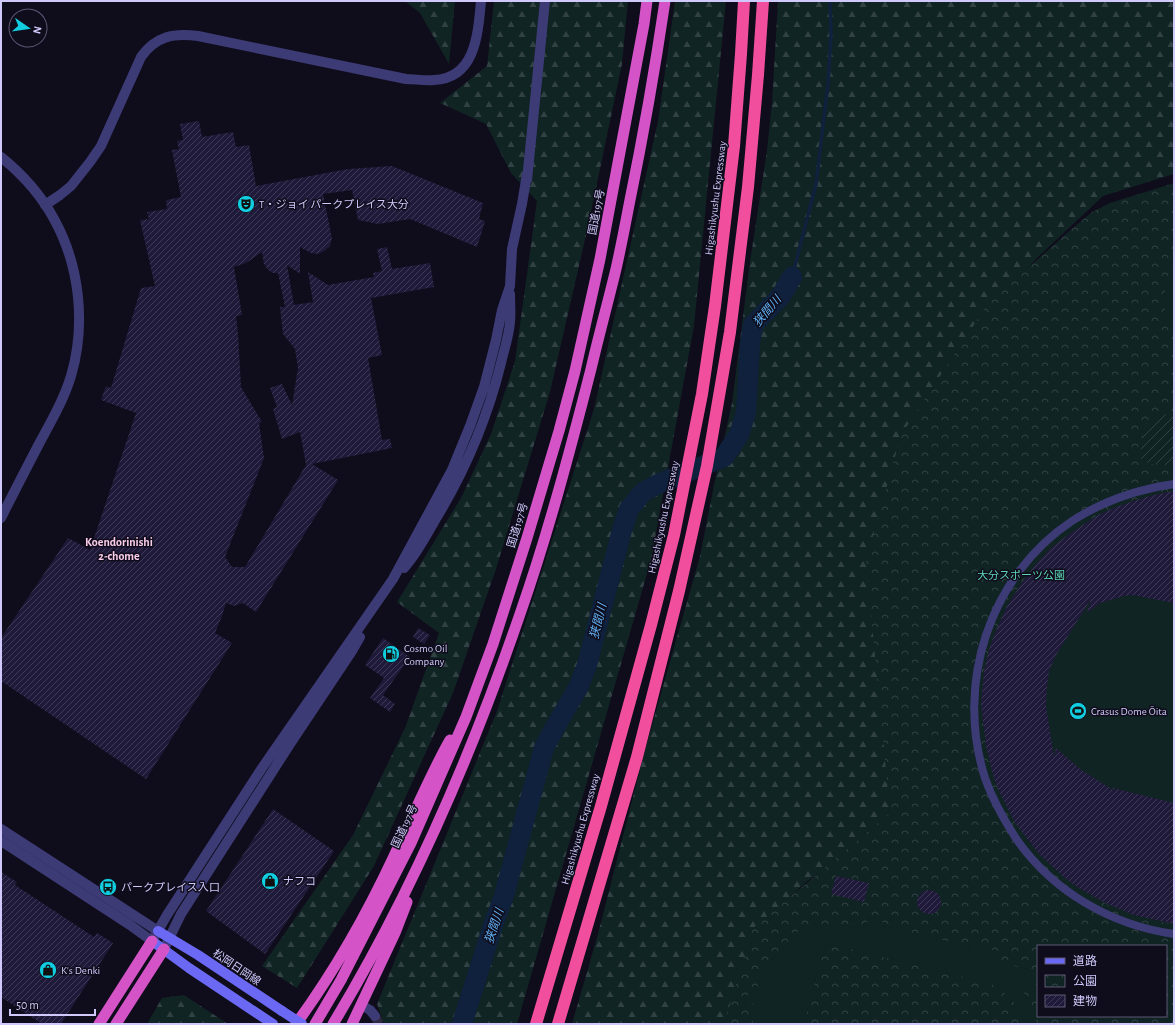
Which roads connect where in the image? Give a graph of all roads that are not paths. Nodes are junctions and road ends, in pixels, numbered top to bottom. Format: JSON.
{"nodes":[{"id":1,"x":481,"y":1,"type":"edge"},
{"id":2,"x":545,"y":1,"type":"edge"},
{"id":3,"x":647,"y":1,"type":"edge"},
{"id":4,"x":665,"y":1,"type":"edge"},
{"id":5,"x":744,"y":1,"type":"edge"},
{"id":6,"x":763,"y":1,"type":"edge"},
{"id":7,"x":1,"y":157,"type":"edge"},
{"id":8,"x":45,"y":205,"type":"junction"},
{"id":9,"x":1174,"y":484,"type":"edge"},
{"id":10,"x":1,"y":518,"type":"edge"},
{"id":11,"x":392,"y":579,"type":"junction"},
{"id":12,"x":472,"y":702,"type":"junction"},
{"id":13,"x":1,"y":829,"type":"edge"},
{"id":14,"x":1,"y":841,"type":"edge"},
{"id":15,"x":423,"y":856,"type":"junction"},
{"id":16,"x":158,"y":931,"type":"junction"},
{"id":17,"x":1174,"y":934,"type":"edge"},
{"id":18,"x":169,"y":938,"type":"junction"},
{"id":19,"x":152,"y":941,"type":"junction"},
{"id":20,"x":164,"y":949,"type":"junction"},
{"id":21,"x":361,"y":1005,"type":"junction"},
{"id":22,"x":375,"y":1016,"type":"tunnel mouth"},
{"id":23,"x":99,"y":1024,"type":"edge"},
{"id":24,"x":116,"y":1024,"type":"edge"},
{"id":25,"x":273,"y":1024,"type":"edge"},
{"id":26,"x":296,"y":1024,"type":"edge"},
{"id":27,"x":302,"y":1024,"type":"edge"},
{"id":28,"x":315,"y":1024,"type":"edge"},
{"id":29,"x":333,"y":1024,"type":"edge"},
{"id":30,"x":352,"y":1024,"type":"edge"},
{"id":31,"x":536,"y":1024,"type":"edge"},
{"id":32,"x":558,"y":1024,"type":"edge"}],
"edges":[{"from":1,"to":8,"type":"street"},
{"from":2,"to":11,"type":"street"},
{"from":3,"to":12,"type":"highway","name":"国道197号"},
{"from":4,"to":15,"type":"highway"},
{"from":5,"to":31,"type":"highway","name":"Higashikyushu Expressway"},
{"from":6,"to":32,"type":"highway"},
{"from":7,"to":8,"type":"street"},
{"from":8,"to":10,"type":"street"},
{"from":9,"to":17,"type":"street"},
{"from":11,"to":16,"type":"street"},
{"from":11,"to":18,"type":"street"},
{"from":12,"to":26,"type":"highway"},
{"from":12,"to":28,"type":"highway","name":"国道197号"},
{"from":13,"to":16,"type":"street"},
{"from":14,"to":19,"type":"street"},
{"from":15,"to":21,"type":"highway"},
{"from":15,"to":29,"type":"highway"},
{"from":16,"to":18,"type":"main road","name":"松岡日岡線"},
{"from":16,"to":19,"type":"street"},
{"from":18,"to":20,"type":"street"},
{"from":18,"to":27,"type":"main road","name":"松岡日岡線","bridge":true},
{"from":19,"to":20,"type":"main road"},
{"from":19,"to":23,"type":"highway"},
{"from":20,"to":24,"type":"highway"},
{"from":20,"to":25,"type":"main road"},
{"from":21,"to":22,"type":"street"},
{"from":21,"to":30,"type":"highway"}]}
